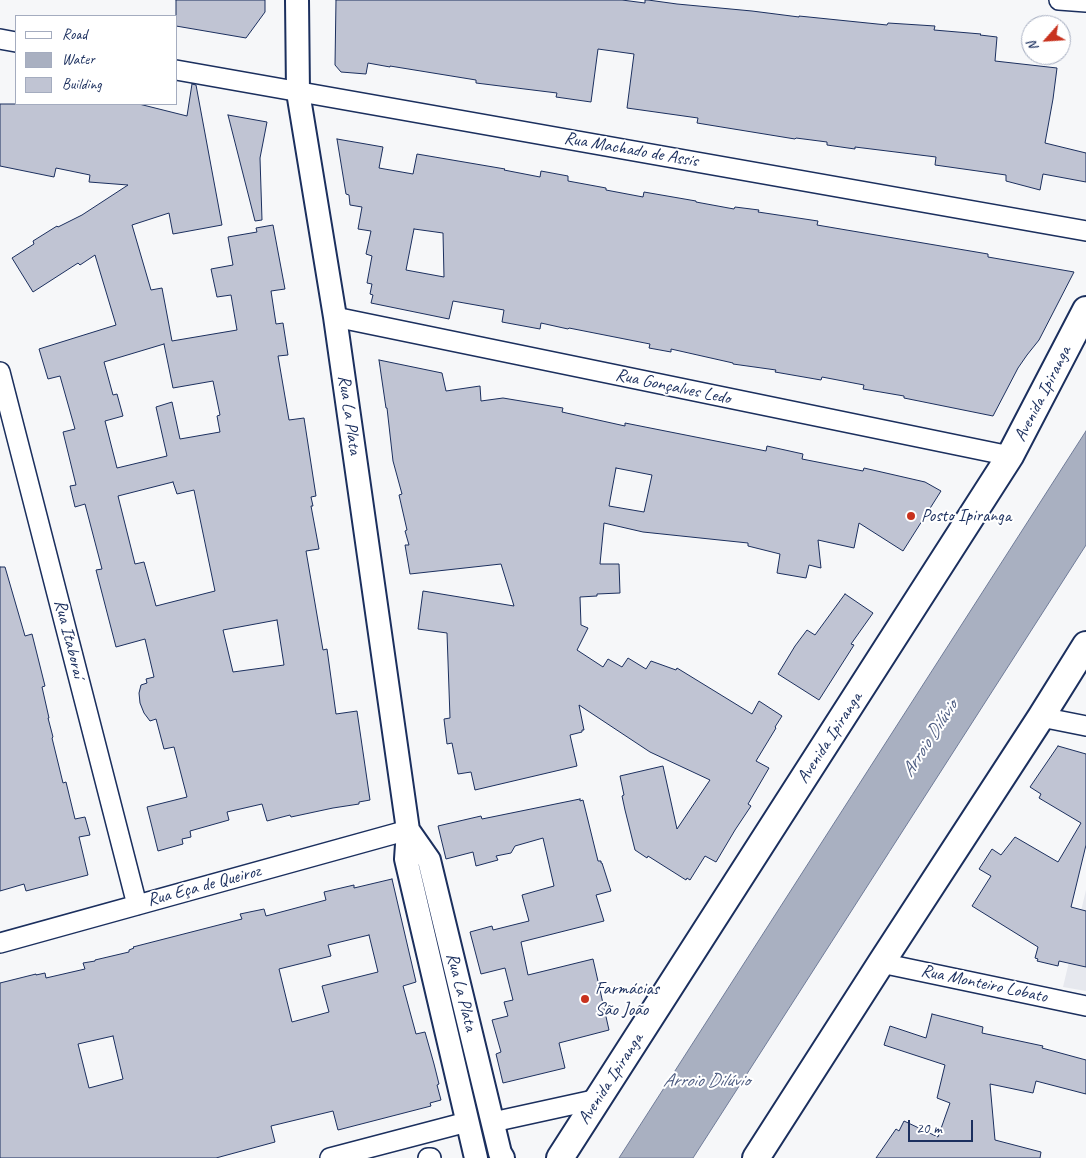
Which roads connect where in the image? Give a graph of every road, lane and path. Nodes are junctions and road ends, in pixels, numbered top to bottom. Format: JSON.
{"nodes":[{"id":1,"x":297,"y":0,"type":"edge"},
{"id":2,"x":1059,"y":0,"type":"edge"},
{"id":3,"x":1086,"y":2,"type":"edge"},
{"id":4,"x":0,"y":39,"type":"edge"},
{"id":5,"x":15,"y":42,"type":"edge"},
{"id":6,"x":178,"y":70,"type":"edge"},
{"id":7,"x":298,"y":92,"type":"junction"},
{"id":8,"x":1086,"y":231,"type":"edge"},
{"id":9,"x":1086,"y":310,"type":"edge"},
{"id":10,"x":335,"y":317,"type":"junction"},
{"id":11,"x":0,"y":372,"type":"edge"},
{"id":12,"x":1010,"y":456,"type":"junction"},
{"id":13,"x":1086,"y":645,"type":"edge"},
{"id":14,"x":1041,"y":717,"type":"junction"},
{"id":15,"x":1086,"y":726,"type":"edge"},
{"id":16,"x":408,"y":830,"type":"junction"},
{"id":17,"x":137,"y":905,"type":"junction"},
{"id":18,"x":0,"y":943,"type":"edge"},
{"id":19,"x":881,"y":963,"type":"junction"},
{"id":20,"x":1086,"y":1006,"type":"edge"},
{"id":21,"x":598,"y":1099,"type":"junction"},
{"id":22,"x":467,"y":1122,"type":"junction"},
{"id":23,"x":493,"y":1122,"type":"junction"},
{"id":24,"x":330,"y":1158,"type":"edge"},
{"id":25,"x":476,"y":1158,"type":"edge"},
{"id":26,"x":503,"y":1158,"type":"edge"},
{"id":27,"x":560,"y":1158,"type":"edge"},
{"id":28,"x":756,"y":1158,"type":"edge"}],
"edges":[{"from":1,"to":7,"type":"street","name":"Rua La Plata"},
{"from":2,"to":3,"type":"street"},
{"from":4,"to":5,"type":"street"},
{"from":6,"to":7,"type":"street","name":"Rua Machado de Assis"},
{"from":7,"to":8,"type":"street","name":"Rua Machado de Assis"},
{"from":7,"to":10,"type":"street","name":"Rua La Plata"},
{"from":9,"to":12,"type":"main road","name":"Avenida Ipiranga"},
{"from":10,"to":12,"type":"street","name":"Rua Gonçalves Ledo"},
{"from":10,"to":16,"type":"street","name":"Rua La Plata"},
{"from":11,"to":17,"type":"street","name":"Rua Itaboraí"},
{"from":12,"to":21,"type":"main road","name":"Avenida Ipiranga"},
{"from":13,"to":14,"type":"main road"},
{"from":14,"to":15,"type":"street"},
{"from":14,"to":19,"type":"main road"},
{"from":16,"to":17,"type":"street","name":"Rua Eça de Queiroz"},
{"from":16,"to":22,"type":"street","name":"Rua La Plata"},
{"from":16,"to":23,"type":"street","name":"Rua La Plata"},
{"from":17,"to":18,"type":"street","name":"Rua Eça de Queiroz"},
{"from":19,"to":20,"type":"street","name":"Rua Monteiro Lobato"},
{"from":19,"to":28,"type":"main road"},
{"from":21,"to":23,"type":"street"},
{"from":21,"to":27,"type":"main road","name":"Avenida Ipiranga"},
{"from":22,"to":24,"type":"street"},
{"from":22,"to":25,"type":"street","name":"Rua La Plata"},
{"from":23,"to":26,"type":"street","name":"Rua La Plata"}]}
